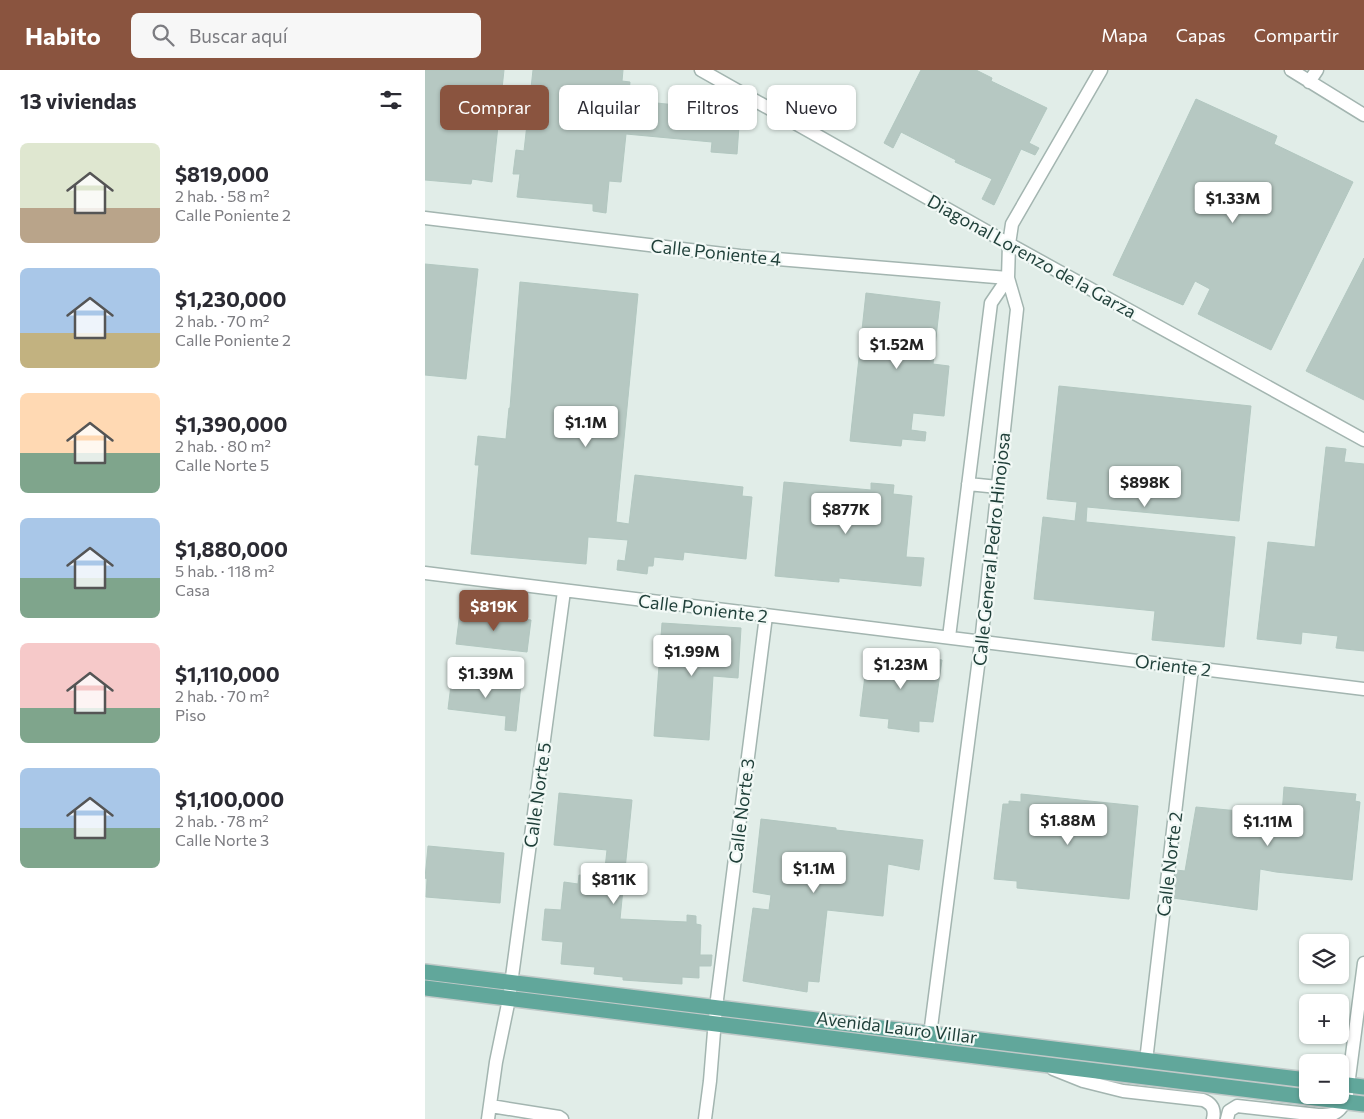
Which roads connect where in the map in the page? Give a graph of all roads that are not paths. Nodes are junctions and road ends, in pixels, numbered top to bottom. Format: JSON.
{"nodes":[{"id":1,"x":701,"y":70,"type":"edge"},
{"id":2,"x":1101,"y":70,"type":"edge"},
{"id":3,"x":1291,"y":70,"type":"edge"},
{"id":4,"x":1317,"y":70,"type":"edge"},
{"id":5,"x":1309,"y":82,"type":"junction"},
{"id":6,"x":1364,"y":115,"type":"edge"},
{"id":7,"x":425,"y":218,"type":"edge"},
{"id":8,"x":1009,"y":244,"type":"junction"},
{"id":9,"x":1008,"y":278,"type":"junction"},
{"id":10,"x":1364,"y":440,"type":"edge"},
{"id":11,"x":968,"y":484,"type":"junction"},
{"id":12,"x":998,"y":487,"type":"junction"},
{"id":13,"x":425,"y":573,"type":"edge"},
{"id":14,"x":564,"y":591,"type":"junction"},
{"id":15,"x":766,"y":616,"type":"junction"},
{"id":16,"x":949,"y":637,"type":"junction"},
{"id":17,"x":981,"y":643,"type":"junction"},
{"id":18,"x":1192,"y":668,"type":"junction"},
{"id":19,"x":1364,"y":688,"type":"edge"},
{"id":20,"x":1364,"y":963,"type":"edge"},
{"id":21,"x":425,"y":972,"type":"edge"},
{"id":22,"x":511,"y":982,"type":"junction"},
{"id":23,"x":425,"y":988,"type":"edge"},
{"id":24,"x":509,"y":998,"type":"junction"},
{"id":25,"x":716,"y":1007,"type":"junction"},
{"id":26,"x":715,"y":1024,"type":"junction"},
{"id":27,"x":930,"y":1034,"type":"junction"},
{"id":28,"x":928,"y":1050,"type":"junction"},
{"id":29,"x":1349,"y":1054,"type":"edge"},
{"id":30,"x":1146,"y":1061,"type":"junction"},
{"id":31,"x":1040,"y":1063,"type":"junction"},
{"id":32,"x":1299,"y":1079,"type":"edge"},
{"id":33,"x":1349,"y":1086,"type":"edge"},
{"id":34,"x":1364,"y":1087,"type":"edge"},
{"id":35,"x":1299,"y":1096,"type":"edge"},
{"id":36,"x":1349,"y":1102,"type":"edge"},
{"id":37,"x":1345,"y":1104,"type":"edge"},
{"id":38,"x":1364,"y":1104,"type":"edge"},
{"id":39,"x":491,"y":1106,"type":"junction"},
{"id":40,"x":488,"y":1119,"type":"edge"},
{"id":41,"x":562,"y":1119,"type":"edge"},
{"id":42,"x":705,"y":1119,"type":"edge"},
{"id":43,"x":1213,"y":1119,"type":"edge"},
{"id":44,"x":1227,"y":1119,"type":"edge"}],
"edges":[{"from":1,"to":8,"type":"street","name":"Diagonal Lorenzo de la Garza"},
{"from":2,"to":8,"type":"street","name":"Calle General Pedro Hinojosa"},
{"from":3,"to":5,"type":"street"},
{"from":4,"to":5,"type":"street"},
{"from":5,"to":6,"type":"street"},
{"from":7,"to":9,"type":"street","name":"Calle Poniente 4"},
{"from":8,"to":9,"type":"street","name":"Calle General Pedro Hinojosa"},
{"from":8,"to":10,"type":"street","name":"Diagonal Lorenzo de la Garza"},
{"from":9,"to":11,"type":"street"},
{"from":9,"to":12,"type":"street","name":"Calle General Pedro Hinojosa"},
{"from":11,"to":12,"type":"street"},
{"from":11,"to":16,"type":"street"},
{"from":12,"to":17,"type":"street","name":"Calle General Pedro Hinojosa"},
{"from":13,"to":14,"type":"street","name":"Calle Poniente 2"},
{"from":14,"to":15,"type":"street","name":"Calle Poniente 2"},
{"from":14,"to":22,"type":"street","name":"Calle Norte 5"},
{"from":15,"to":16,"type":"street","name":"Calle Poniente 2"},
{"from":15,"to":25,"type":"street","name":"Calle Norte 3"},
{"from":16,"to":17,"type":"street","name":"Calle Poniente 2"},
{"from":17,"to":18,"type":"street","name":"Oriente 2"},
{"from":17,"to":27,"type":"street","name":"Calle General Pedro Hinojosa"},
{"from":18,"to":19,"type":"street","name":"Oriente 2"},
{"from":18,"to":30,"type":"street","name":"Calle Norte 2"},
{"from":20,"to":29,"type":"street"},
{"from":21,"to":22,"type":"main road","name":"Avenida Lauro Villar"},
{"from":22,"to":24,"type":"street","name":"Calle Norte 5"},
{"from":22,"to":25,"type":"main road","name":"Avenida Lauro Villar"},
{"from":23,"to":24,"type":"main road","name":"Avenida Lauro Villar"},
{"from":24,"to":26,"type":"main road","name":"Avenida Lauro Villar"},
{"from":24,"to":39,"type":"street","name":"Calle Norte 5"},
{"from":25,"to":26,"type":"street","name":"Calle Norte 3"},
{"from":25,"to":27,"type":"main road","name":"Avenida Lauro Villar"},
{"from":26,"to":28,"type":"main road","name":"Avenida Lauro Villar"},
{"from":26,"to":42,"type":"street","name":"Calle Norte 3"},
{"from":27,"to":28,"type":"street","name":"Calle General Pedro Hinojosa"},
{"from":27,"to":30,"type":"main road","name":"Avenida Lauro Villar"},
{"from":28,"to":31,"type":"main road","name":"Avenida Lauro Villar"},
{"from":30,"to":32,"type":"main road","name":"Avenida Lauro Villar"},
{"from":31,"to":35,"type":"main road","name":"Avenida Lauro Villar"},
{"from":31,"to":43,"type":"street"},
{"from":33,"to":34,"type":"main road"},
{"from":36,"to":38,"type":"main road","name":"Avenida Lauro Villar"},
{"from":37,"to":44,"type":"street"},
{"from":39,"to":40,"type":"street","name":"Calle Norte 5"},
{"from":39,"to":41,"type":"street"}]}
